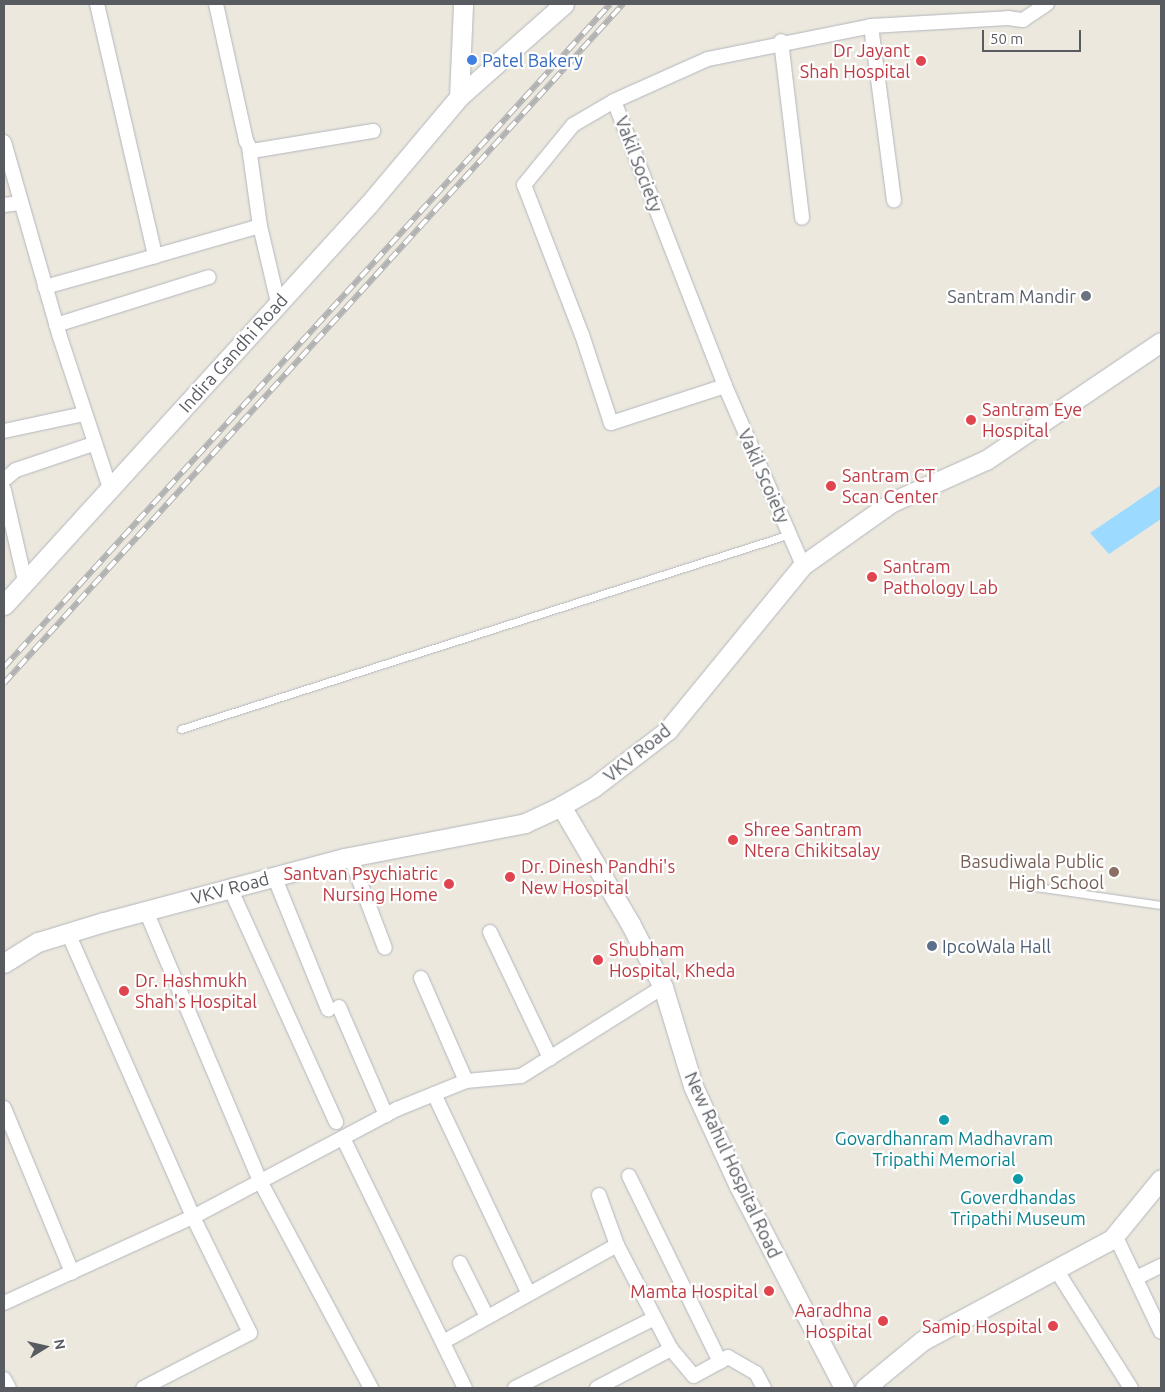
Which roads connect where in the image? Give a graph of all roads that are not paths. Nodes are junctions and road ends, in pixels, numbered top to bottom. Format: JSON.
{"nodes":[{"id":1,"x":97,"y":4,"type":"edge"},
{"id":2,"x":216,"y":4,"type":"edge"},
{"id":3,"x":463,"y":4,"type":"edge"},
{"id":4,"x":564,"y":4,"type":"edge"},
{"id":5,"x":1047,"y":4,"type":"edge"},
{"id":6,"x":871,"y":26,"type":"junction"},
{"id":7,"x":781,"y":42,"type":"junction"},
{"id":8,"x":459,"y":97,"type":"junction"},
{"id":9,"x":614,"y":101,"type":"junction"},
{"id":10,"x":373,"y":131,"type":"dead end"},
{"id":11,"x":4,"y":142,"type":"edge"},
{"id":12,"x":249,"y":147,"type":"junction"},
{"id":13,"x":894,"y":200,"type":"dead end"},
{"id":14,"x":20,"y":202,"type":"junction"},
{"id":15,"x":4,"y":205,"type":"edge"},
{"id":16,"x":802,"y":218,"type":"dead end"},
{"id":17,"x":260,"y":226,"type":"junction"},
{"id":18,"x":154,"y":256,"type":"junction"},
{"id":19,"x":210,"y":277,"type":"dead end"},
{"id":20,"x":45,"y":287,"type":"junction"},
{"id":21,"x":278,"y":303,"type":"junction"},
{"id":22,"x":56,"y":324,"type":"junction"},
{"id":23,"x":1161,"y":342,"type":"edge"},
{"id":24,"x":725,"y":386,"type":"junction"},
{"id":25,"x":84,"y":414,"type":"junction"},
{"id":26,"x":4,"y":431,"type":"edge"},
{"id":27,"x":93,"y":444,"type":"junction"},
{"id":28,"x":5,"y":477,"type":"edge"},
{"id":29,"x":110,"y":488,"type":"junction"},
{"id":30,"x":4,"y":490,"type":"edge"},
{"id":31,"x":790,"y":534,"type":"junction"},
{"id":32,"x":803,"y":565,"type":"junction"},
{"id":33,"x":25,"y":581,"type":"junction"},
{"id":34,"x":4,"y":605,"type":"edge"},
{"id":35,"x":181,"y":730,"type":"dead end"},
{"id":36,"x":561,"y":806,"type":"junction"},
{"id":37,"x":350,"y":856,"type":"junction"},
{"id":38,"x":274,"y":876,"type":"junction"},
{"id":39,"x":1029,"y":886,"type":"dead end"},
{"id":40,"x":230,"y":888,"type":"junction"},
{"id":41,"x":1161,"y":905,"type":"edge"},
{"id":42,"x":146,"y":911,"type":"junction"},
{"id":43,"x":490,"y":932,"type":"dead end"},
{"id":44,"x":68,"y":933,"type":"junction"},
{"id":45,"x":386,"y":948,"type":"dead end"},
{"id":46,"x":4,"y":963,"type":"edge"},
{"id":47,"x":421,"y":978,"type":"dead end"},
{"id":48,"x":663,"y":988,"type":"junction"},
{"id":49,"x":550,"y":1058,"type":"junction"},
{"id":50,"x":466,"y":1081,"type":"junction"},
{"id":51,"x":434,"y":1094,"type":"junction"},
{"id":52,"x":4,"y":1108,"type":"edge"},
{"id":53,"x":386,"y":1115,"type":"junction"},
{"id":54,"x":336,"y":1122,"type":"dead end"},
{"id":55,"x":343,"y":1138,"type":"junction"},
{"id":56,"x":629,"y":1176,"type":"dead end"},
{"id":57,"x":1161,"y":1178,"type":"edge"},
{"id":58,"x":260,"y":1181,"type":"junction"},
{"id":59,"x":599,"y":1195,"type":"dead end"},
{"id":60,"x":193,"y":1217,"type":"junction"},
{"id":61,"x":1115,"y":1235,"type":"junction"},
{"id":62,"x":617,"y":1245,"type":"junction"},
{"id":63,"x":460,"y":1263,"type":"dead end"},
{"id":64,"x":1161,"y":1266,"type":"edge"},
{"id":65,"x":1057,"y":1271,"type":"junction"},
{"id":66,"x":72,"y":1272,"type":"junction"},
{"id":67,"x":1136,"y":1278,"type":"junction"},
{"id":68,"x":529,"y":1294,"type":"junction"},
{"id":69,"x":4,"y":1303,"type":"edge"},
{"id":70,"x":487,"y":1317,"type":"junction"},
{"id":71,"x":653,"y":1319,"type":"junction"},
{"id":72,"x":1161,"y":1332,"type":"edge"},
{"id":73,"x":443,"y":1342,"type":"junction"},
{"id":74,"x":671,"y":1349,"type":"junction"},
{"id":75,"x":720,"y":1362,"type":"junction"},
{"id":76,"x":4,"y":1379,"type":"edge"},
{"id":77,"x":9,"y":1388,"type":"edge"},
{"id":78,"x":143,"y":1388,"type":"edge"},
{"id":79,"x":371,"y":1388,"type":"edge"},
{"id":80,"x":465,"y":1388,"type":"edge"},
{"id":81,"x":515,"y":1388,"type":"edge"},
{"id":82,"x":597,"y":1388,"type":"edge"},
{"id":83,"x":764,"y":1388,"type":"edge"},
{"id":84,"x":844,"y":1388,"type":"edge"},
{"id":85,"x":865,"y":1388,"type":"edge"},
{"id":86,"x":1131,"y":1388,"type":"edge"}],
"edges":[{"from":1,"to":18,"type":"street"},
{"from":2,"to":12,"type":"street"},
{"from":3,"to":8,"type":"main road"},
{"from":4,"to":8,"type":"main road","name":"Indira Gandhi Road"},
{"from":5,"to":6,"type":"street"},
{"from":6,"to":7,"type":"street"},
{"from":6,"to":13,"type":"street"},
{"from":7,"to":9,"type":"street"},
{"from":7,"to":16,"type":"street"},
{"from":8,"to":21,"type":"main road","name":"Indira Gandhi Road"},
{"from":9,"to":24,"type":"street","name":"Vakil Society"},
{"from":9,"to":24,"type":"street","name":"Vakil Society"},
{"from":10,"to":12,"type":"street"},
{"from":11,"to":14,"type":"street"},
{"from":12,"to":17,"type":"street"},
{"from":14,"to":15,"type":"street"},
{"from":14,"to":20,"type":"street"},
{"from":17,"to":18,"type":"street"},
{"from":17,"to":21,"type":"street"},
{"from":18,"to":20,"type":"street"},
{"from":19,"to":22,"type":"street"},
{"from":20,"to":22,"type":"street"},
{"from":21,"to":29,"type":"main road","name":"Indira Gandhi Road"},
{"from":22,"to":25,"type":"street"},
{"from":23,"to":32,"type":"main road","name":"VKV Road"},
{"from":24,"to":31,"type":"street","name":"Vakil Scoiety"},
{"from":25,"to":26,"type":"street"},
{"from":25,"to":27,"type":"street"},
{"from":27,"to":28,"type":"street"},
{"from":27,"to":29,"type":"street"},
{"from":29,"to":33,"type":"main road","name":"Indira Gandhi Road"},
{"from":30,"to":33,"type":"street"},
{"from":31,"to":32,"type":"street","name":"Vakil Scoiety"},
{"from":31,"to":35,"type":"lane"},
{"from":32,"to":36,"type":"main road","name":"VKV Road"},
{"from":33,"to":34,"type":"main road","name":"Indira Gandhi Road"},
{"from":36,"to":37,"type":"main road","name":"VKV Road"},
{"from":36,"to":48,"type":"main road","name":"New Rahul Hospital Road"},
{"from":37,"to":38,"type":"main road","name":"VKV Road"},
{"from":37,"to":45,"type":"street"},
{"from":38,"to":40,"type":"main road","name":"VKV Road"},
{"from":38,"to":53,"type":"street"},
{"from":39,"to":41,"type":"lane"},
{"from":40,"to":42,"type":"main road","name":"VKV Road"},
{"from":40,"to":54,"type":"street"},
{"from":42,"to":44,"type":"main road","name":"VKV Road"},
{"from":42,"to":58,"type":"street"},
{"from":43,"to":49,"type":"street"},
{"from":44,"to":46,"type":"main road","name":"VKV Road"},
{"from":44,"to":60,"type":"street"},
{"from":47,"to":50,"type":"street"},
{"from":48,"to":49,"type":"street"},
{"from":48,"to":84,"type":"main road","name":"New Rahul Hospital Road"},
{"from":49,"to":50,"type":"street"},
{"from":50,"to":51,"type":"street"},
{"from":51,"to":53,"type":"street"},
{"from":51,"to":68,"type":"street"},
{"from":52,"to":66,"type":"street"},
{"from":53,"to":55,"type":"street"},
{"from":55,"to":58,"type":"street"},
{"from":55,"to":73,"type":"street"},
{"from":56,"to":75,"type":"street"},
{"from":57,"to":61,"type":"main road"},
{"from":58,"to":60,"type":"street"},
{"from":58,"to":79,"type":"street"},
{"from":59,"to":62,"type":"street"},
{"from":60,"to":66,"type":"street"},
{"from":60,"to":78,"type":"street"},
{"from":61,"to":65,"type":"main road"},
{"from":61,"to":67,"type":"street"},
{"from":62,"to":68,"type":"street"},
{"from":62,"to":71,"type":"street"},
{"from":63,"to":70,"type":"street"},
{"from":64,"to":67,"type":"street"},
{"from":65,"to":85,"type":"main road"},
{"from":65,"to":86,"type":"street"},
{"from":66,"to":69,"type":"street"},
{"from":67,"to":72,"type":"street"},
{"from":68,"to":70,"type":"street"},
{"from":70,"to":73,"type":"street"},
{"from":71,"to":74,"type":"street"},
{"from":71,"to":81,"type":"street"},
{"from":73,"to":80,"type":"street"},
{"from":74,"to":75,"type":"street"},
{"from":74,"to":82,"type":"street"},
{"from":75,"to":83,"type":"street"},
{"from":76,"to":77,"type":"street"}]}
